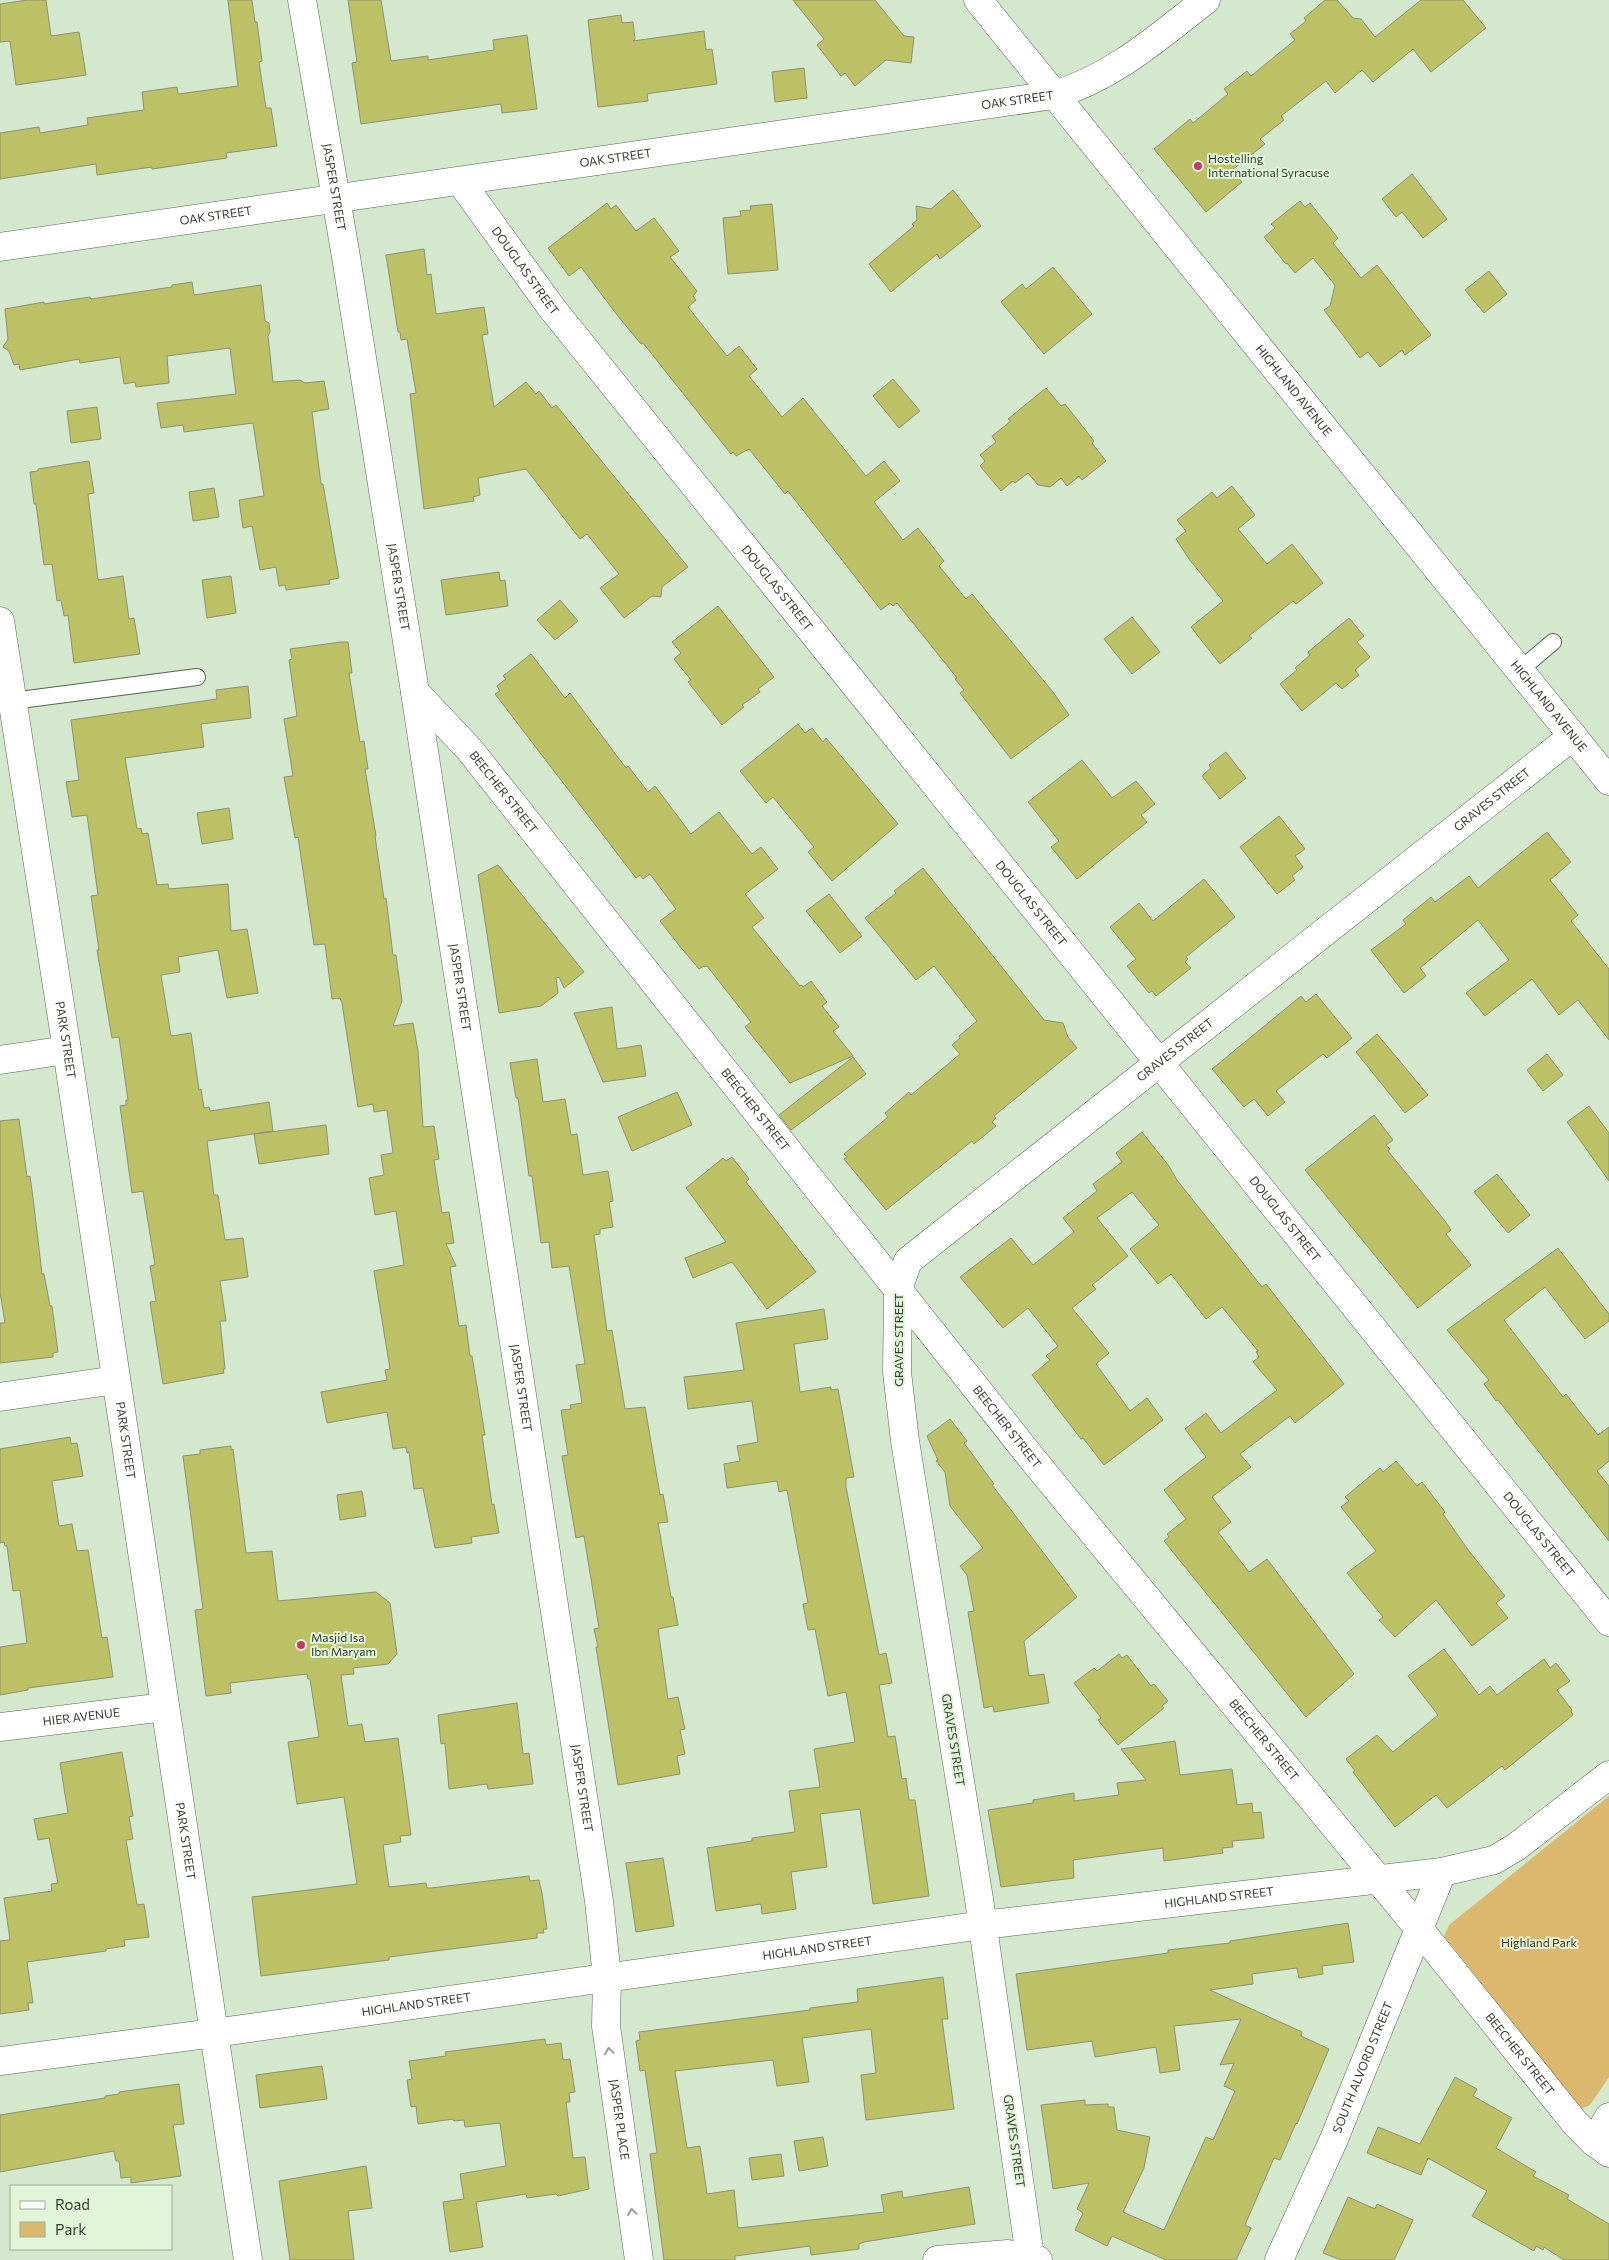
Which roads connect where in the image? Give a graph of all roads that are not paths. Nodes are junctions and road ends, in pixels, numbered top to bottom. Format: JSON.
{"nodes":[{"id":1,"x":302,"y":0,"type":"edge"},
{"id":2,"x":978,"y":0,"type":"edge"},
{"id":3,"x":1206,"y":0,"type":"edge"},
{"id":4,"x":1054,"y":95,"type":"junction"},
{"id":5,"x":460,"y":182,"type":"junction"},
{"id":6,"x":335,"y":200,"type":"junction"},
{"id":7,"x":0,"y":247,"type":"edge"},
{"id":8,"x":0,"y":621,"type":"edge"},
{"id":9,"x":1553,"y":642,"type":"dead end"},
{"id":10,"x":3,"y":657,"type":"edge"},
{"id":11,"x":1520,"y":670,"type":"junction"},
{"id":12,"x":197,"y":677,"type":"dead end"},
{"id":13,"x":415,"y":692,"type":"junction"},
{"id":14,"x":12,"y":701,"type":"junction"},
{"id":15,"x":1572,"y":736,"type":"junction"},
{"id":16,"x":1609,"y":781,"type":"edge"},
{"id":17,"x":67,"y":1050,"type":"junction"},
{"id":18,"x":0,"y":1060,"type":"edge"},
{"id":19,"x":1160,"y":1062,"type":"junction"},
{"id":20,"x":898,"y":1289,"type":"junction"},
{"id":21,"x":116,"y":1380,"type":"junction"},
{"id":22,"x":0,"y":1397,"type":"edge"},
{"id":23,"x":1609,"y":1622,"type":"edge"},
{"id":24,"x":165,"y":1706,"type":"junction"},
{"id":25,"x":0,"y":1727,"type":"edge"},
{"id":26,"x":1609,"y":1775,"type":"edge"},
{"id":27,"x":1442,"y":1872,"type":"junction"},
{"id":28,"x":1378,"y":1879,"type":"junction"},
{"id":29,"x":983,"y":1925,"type":"junction"},
{"id":30,"x":1420,"y":1930,"type":"junction"},
{"id":31,"x":607,"y":1977,"type":"junction"},
{"id":32,"x":214,"y":2033,"type":"junction"},
{"id":33,"x":0,"y":2061,"type":"edge"},
{"id":34,"x":1609,"y":2117,"type":"edge"},
{"id":35,"x":1601,"y":2148,"type":"edge"},
{"id":36,"x":1034,"y":2259,"type":"edge"},
{"id":37,"x":248,"y":2260,"type":"edge"},
{"id":38,"x":639,"y":2260,"type":"edge"},
{"id":39,"x":937,"y":2260,"type":"edge"},
{"id":40,"x":1279,"y":2260,"type":"edge"}],
"edges":[{"from":1,"to":6,"type":"street","name":"JASPER STREET"},
{"from":2,"to":4,"type":"street","name":"HIGHLAND AVENUE"},
{"from":3,"to":4,"type":"street","name":"OAK STREET"},
{"from":4,"to":5,"type":"street","name":"OAK STREET"},
{"from":4,"to":11,"type":"street","name":"HIGHLAND AVENUE"},
{"from":5,"to":6,"type":"street","name":"OAK STREET"},
{"from":5,"to":19,"type":"street","name":"DOUGLAS STREET"},
{"from":6,"to":7,"type":"street","name":"OAK STREET"},
{"from":6,"to":13,"type":"street","name":"JASPER STREET"},
{"from":8,"to":10,"type":"street","name":"PARK STREET"},
{"from":9,"to":11,"type":"lane"},
{"from":10,"to":14,"type":"street","name":"PARK STREET"},
{"from":11,"to":15,"type":"street","name":"HIGHLAND AVENUE"},
{"from":12,"to":14,"type":"lane"},
{"from":13,"to":20,"type":"street","name":"BEECHER STREET"},
{"from":13,"to":31,"type":"street","name":"JASPER STREET"},
{"from":14,"to":17,"type":"street","name":"PARK STREET"},
{"from":15,"to":16,"type":"street","name":"HIGHLAND AVENUE"},
{"from":15,"to":19,"type":"street","name":"GRAVES STREET"},
{"from":17,"to":18,"type":"street"},
{"from":17,"to":21,"type":"street","name":"PARK STREET"},
{"from":19,"to":20,"type":"street","name":"GRAVES STREET"},
{"from":19,"to":23,"type":"street","name":"DOUGLAS STREET"},
{"from":20,"to":28,"type":"street","name":"BEECHER STREET"},
{"from":20,"to":29,"type":"street","name":"GRAVES STREET"},
{"from":21,"to":22,"type":"street"},
{"from":21,"to":24,"type":"street","name":"PARK STREET"},
{"from":24,"to":25,"type":"street","name":"HIER AVENUE"},
{"from":24,"to":32,"type":"street","name":"PARK STREET"},
{"from":26,"to":27,"type":"street","name":"HIGHLAND STREET"},
{"from":27,"to":28,"type":"street","name":"HIGHLAND STREET"},
{"from":27,"to":30,"type":"street","name":"SOUTH ALVORD STREET"},
{"from":28,"to":29,"type":"street","name":"HIGHLAND STREET"},
{"from":28,"to":30,"type":"street","name":"BEECHER STREET"},
{"from":29,"to":31,"type":"street","name":"HIGHLAND STREET"},
{"from":29,"to":36,"type":"street","name":"GRAVES STREET"},
{"from":30,"to":35,"type":"street","name":"BEECHER STREET"},
{"from":30,"to":40,"type":"street","name":"SOUTH ALVORD STREET"},
{"from":31,"to":32,"type":"street","name":"HIGHLAND STREET"},
{"from":38,"to":31,"type":"street","name":"JASPER PLACE","one_way":true},
{"from":32,"to":33,"type":"street","name":"HIGHLAND STREET"},
{"from":32,"to":37,"type":"street","name":"PARK STREET"},
{"from":34,"to":35,"type":"street"},
{"from":36,"to":39,"type":"street"}]}
